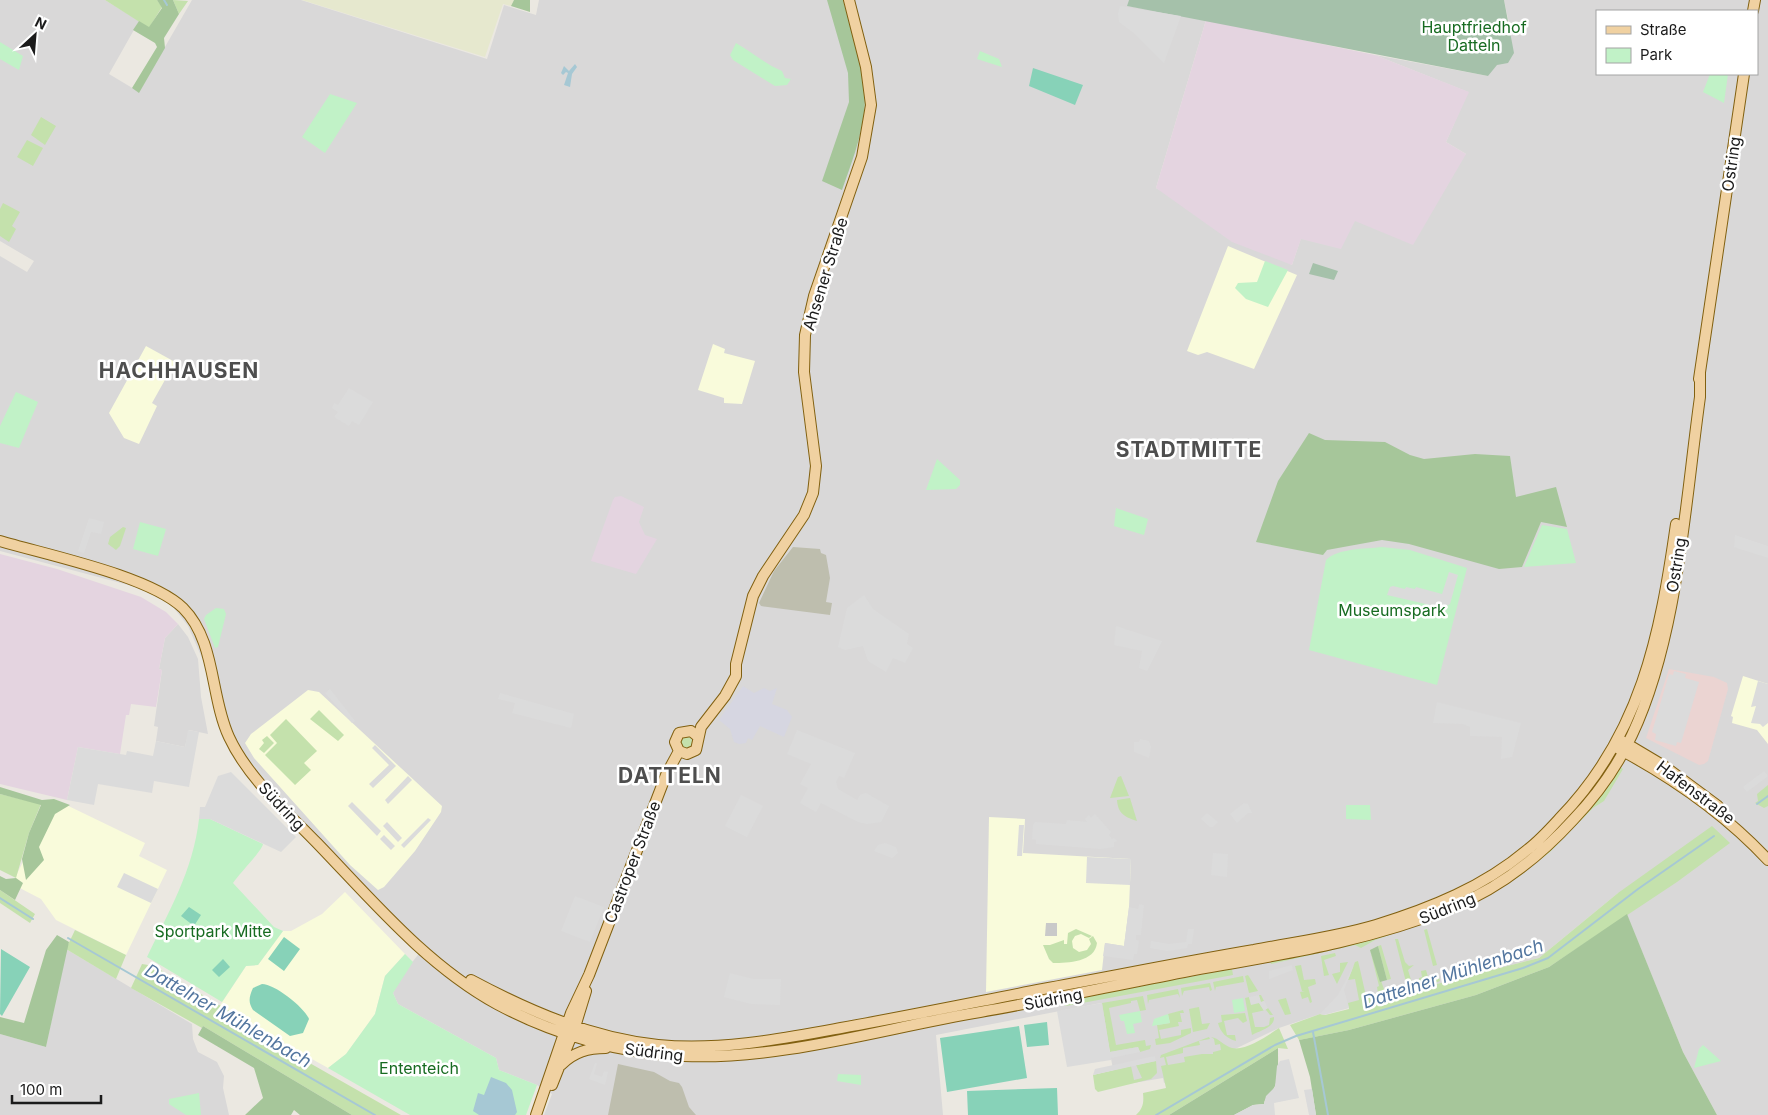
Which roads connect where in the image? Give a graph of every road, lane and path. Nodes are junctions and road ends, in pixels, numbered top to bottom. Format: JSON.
{"nodes":[{"id":1,"x":849,"y":0,"type":"edge"},
{"id":2,"x":1744,"y":75,"type":"edge"},
{"id":3,"x":0,"y":541,"type":"edge"},
{"id":4,"x":753,"y":596,"type":"joint"},
{"id":5,"x":694,"y":734,"type":"junction"},
{"id":6,"x":1621,"y":746,"type":"junction"},
{"id":7,"x":679,"y":751,"type":"junction"},
{"id":8,"x":1767,"y":855,"type":"edge"},
{"id":9,"x":570,"y":1029,"type":"junction"},
{"id":10,"x":623,"y":1049,"type":"junction"},
{"id":11,"x":561,"y":1066,"type":"junction"},
{"id":12,"x":536,"y":1115,"type":"edge"}],
"edges":[{"from":1,"to":4,"type":"main road","name":"Ahsener Straße"},
{"from":2,"to":6,"type":"main road","name":"Ostring"},
{"from":3,"to":9,"type":"main road","name":"Südring"},
{"from":4,"to":5,"type":"main road","name":"Castroper Straße"},
{"from":5,"to":7,"type":"main road","name":"Castroper Straße"},
{"from":5,"to":7,"type":"main road","name":"Castroper Straße"},
{"from":6,"to":8,"type":"main road","name":"Hafenstraße"},
{"from":6,"to":9,"type":"main road","name":"Südring"},
{"from":6,"to":10,"type":"main road","name":"Südring"},
{"from":7,"to":9,"type":"main road","name":"Castroper Straße"},
{"from":9,"to":10,"type":"main road","name":"Südring"},
{"from":9,"to":11,"type":"main road","name":"Castroper Straße"},
{"from":9,"to":12,"type":"main road","name":"Castroper Straße"},
{"from":10,"to":11,"type":"main road"},
{"from":11,"to":12,"type":"main road","name":"Castroper Straße"}]}
